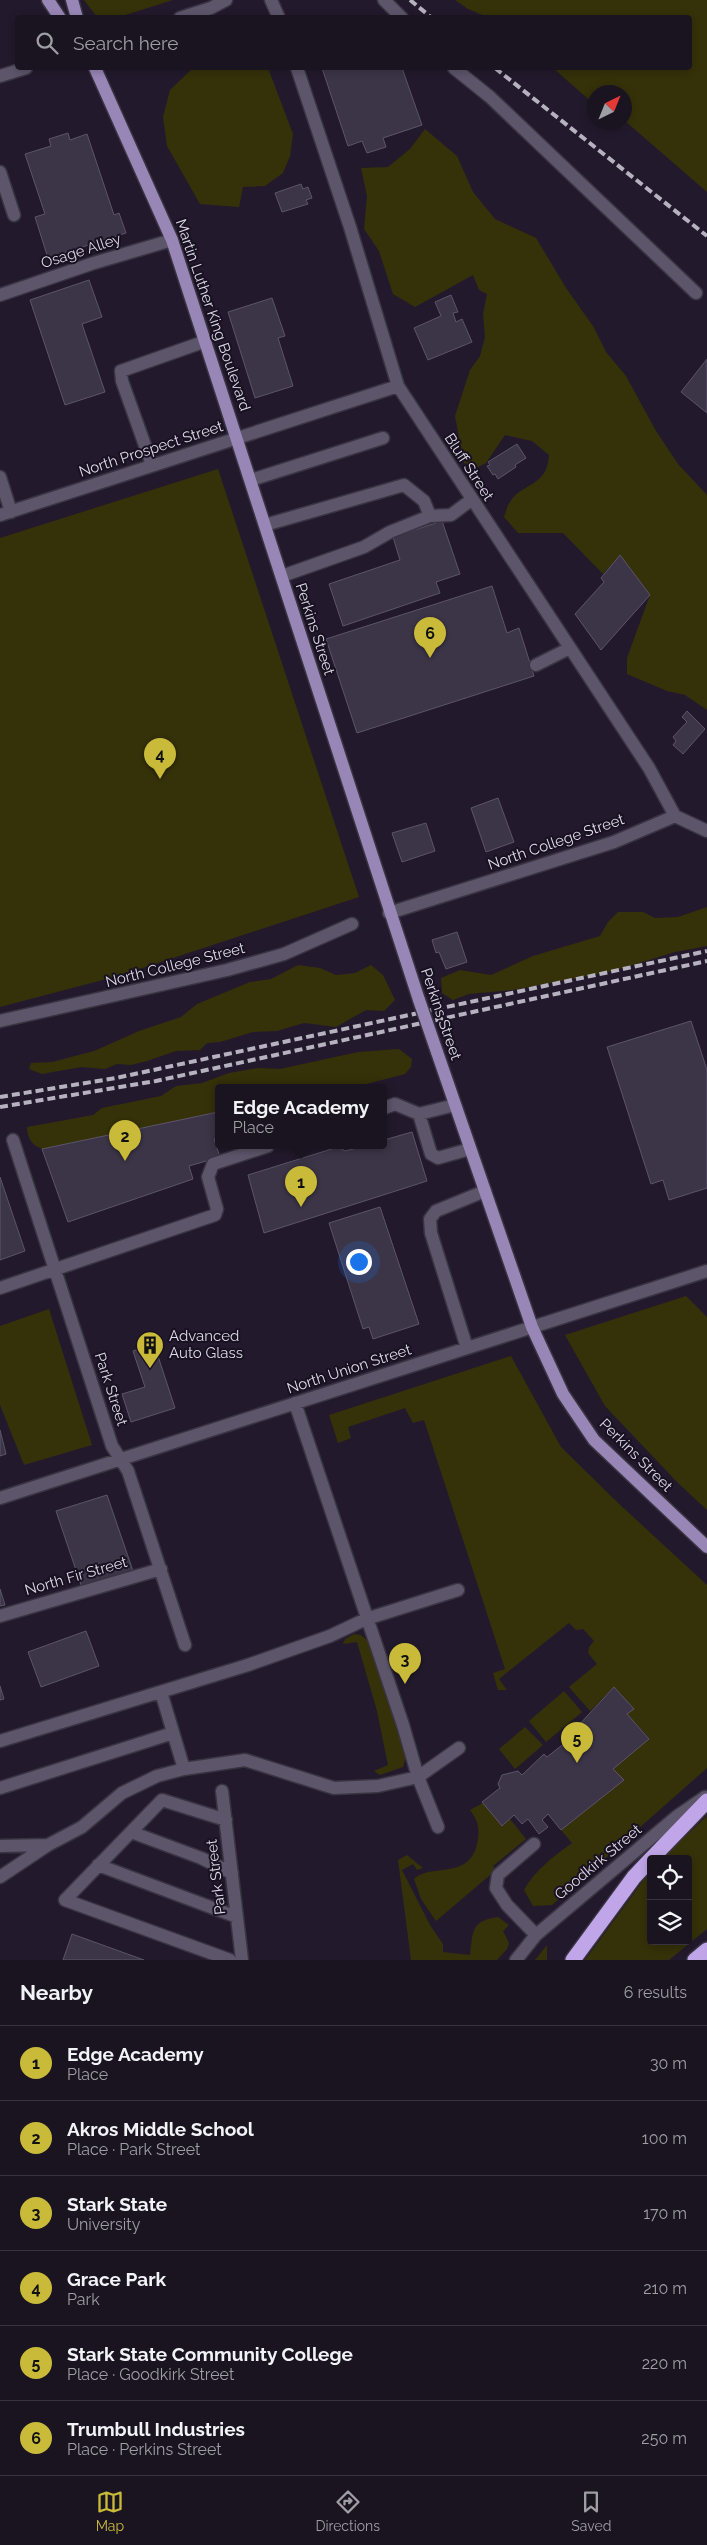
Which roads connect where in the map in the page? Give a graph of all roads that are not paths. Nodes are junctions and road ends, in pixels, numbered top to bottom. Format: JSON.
{"nodes":[{"id":1,"x":48,"y":0,"type":"edge"},
{"id":2,"x":72,"y":0,"type":"edge"},
{"id":3,"x":226,"y":0,"type":"edge"},
{"id":4,"x":271,"y":0,"type":"edge"},
{"id":5,"x":384,"y":0,"type":"edge"},
{"id":6,"x":58,"y":15,"type":"edge"},
{"id":7,"x":76,"y":15,"type":"edge"},
{"id":8,"x":189,"y":15,"type":"edge"},
{"id":9,"x":278,"y":15,"type":"edge"},
{"id":10,"x":399,"y":15,"type":"edge"},
{"id":11,"x":20,"y":70,"type":"edge"},
{"id":12,"x":96,"y":70,"type":"edge"},
{"id":13,"x":299,"y":70,"type":"edge"},
{"id":14,"x":456,"y":70,"type":"edge"},
{"id":15,"x":0,"y":76,"type":"edge"},
{"id":16,"x":0,"y":172,"type":"edge"},
{"id":17,"x":14,"y":215,"type":"dead end"},
{"id":18,"x":172,"y":240,"type":"junction"},
{"id":19,"x":696,"y":293,"type":"dead end"},
{"id":20,"x":0,"y":295,"type":"edge"},
{"id":21,"x":206,"y":341,"type":"junction"},
{"id":22,"x":398,"y":386,"type":"junction"},
{"id":23,"x":238,"y":437,"type":"junction"},
{"id":24,"x":383,"y":438,"type":"dead end"},
{"id":25,"x":152,"y":465,"type":"junction"},
{"id":26,"x":0,"y":477,"type":"edge"},
{"id":27,"x":251,"y":480,"type":"junction"},
{"id":28,"x":471,"y":500,"type":"junction"},
{"id":29,"x":5,"y":513,"type":"edge"},
{"id":30,"x":430,"y":516,"type":"junction"},
{"id":31,"x":266,"y":525,"type":"junction"},
{"id":32,"x":282,"y":576,"type":"junction"},
{"id":33,"x":570,"y":648,"type":"junction"},
{"id":34,"x":536,"y":665,"type":"dead end"},
{"id":35,"x":675,"y":816,"type":"junction"},
{"id":36,"x":707,"y":831,"type":"edge"},
{"id":37,"x":389,"y":913,"type":"junction"},
{"id":38,"x":352,"y":924,"type":"dead end"},
{"id":39,"x":0,"y":1021,"type":"edge"},
{"id":40,"x":455,"y":1105,"type":"junction"},
{"id":41,"x":387,"y":1107,"type":"edge"},
{"id":42,"x":418,"y":1114,"type":"junction"},
{"id":43,"x":13,"y":1140,"type":"dead end"},
{"id":44,"x":470,"y":1148,"type":"junction"},
{"id":45,"x":259,"y":1149,"type":"edge"},
{"id":46,"x":485,"y":1191,"type":"junction"},
{"id":47,"x":54,"y":1269,"type":"junction"},
{"id":48,"x":707,"y":1271,"type":"edge"},
{"id":49,"x":0,"y":1288,"type":"edge"},
{"id":50,"x":532,"y":1327,"type":"junction"},
{"id":51,"x":466,"y":1348,"type":"junction"},
{"id":52,"x":295,"y":1403,"type":"junction"},
{"id":53,"x":121,"y":1459,"type":"junction"},
{"id":54,"x":0,"y":1498,"type":"edge"},
{"id":55,"x":707,"y":1547,"type":"edge"},
{"id":56,"x":161,"y":1569,"type":"junction"},
{"id":57,"x":458,"y":1590,"type":"dead end"},
{"id":58,"x":0,"y":1616,"type":"edge"},
{"id":59,"x":366,"y":1619,"type":"junction"},
{"id":60,"x":185,"y":1645,"type":"dead end"},
{"id":61,"x":161,"y":1692,"type":"junction"},
{"id":62,"x":173,"y":1733,"type":"junction"},
{"id":63,"x":0,"y":1741,"type":"edge"},
{"id":64,"x":459,"y":1748,"type":"dead end"},
{"id":65,"x":184,"y":1768,"type":"junction"},
{"id":66,"x":418,"y":1777,"type":"junction"},
{"id":67,"x":0,"y":1788,"type":"edge"},
{"id":68,"x":222,"y":1791,"type":"dead end"},
{"id":69,"x":707,"y":1795,"type":"edge"},
{"id":70,"x":707,"y":1800,"type":"edge"},
{"id":71,"x":226,"y":1820,"type":"junction"},
{"id":72,"x":438,"y":1827,"type":"dead end"},
{"id":73,"x":131,"y":1832,"type":"junction"},
{"id":74,"x":534,"y":1844,"type":"dead end"},
{"id":75,"x":48,"y":1845,"type":"junction"},
{"id":76,"x":0,"y":1846,"type":"edge"},
{"id":77,"x":655,"y":1855,"type":"edge"},
{"id":78,"x":647,"y":1863,"type":"edge"},
{"id":79,"x":98,"y":1866,"type":"junction"},
{"id":80,"x":232,"y":1873,"type":"junction"},
{"id":81,"x":0,"y":1878,"type":"edge"},
{"id":82,"x":238,"y":1917,"type":"junction"},
{"id":83,"x":536,"y":1935,"type":"junction"},
{"id":84,"x":707,"y":1950,"type":"edge"},
{"id":85,"x":230,"y":1960,"type":"edge"},
{"id":86,"x":242,"y":1960,"type":"edge"},
{"id":87,"x":516,"y":1960,"type":"edge"},
{"id":88,"x":573,"y":1960,"type":"edge"},
{"id":89,"x":695,"y":1960,"type":"edge"}],
"edges":[{"from":1,"to":6,"type":"main road"},
{"from":2,"to":7,"type":"main road"},
{"from":3,"to":8,"type":"street"},
{"from":4,"to":9,"type":"street"},
{"from":5,"to":10,"type":"street"},
{"from":11,"to":15,"type":"street"},
{"from":12,"to":18,"type":"main road","name":"Martin Luther King Boulevard"},
{"from":13,"to":22,"type":"street","name":"Bluff Street"},
{"from":14,"to":19,"type":"street"},
{"from":16,"to":17,"type":"street"},
{"from":18,"to":20,"type":"street","name":"Osage Alley"},
{"from":18,"to":21,"type":"main road","name":"Martin Luther King Boulevard"},
{"from":21,"to":23,"type":"main road","name":"Martin Luther King Boulevard"},
{"from":21,"to":25,"type":"street"},
{"from":22,"to":23,"type":"street","name":"North Prospect Street"},
{"from":22,"to":28,"type":"street","name":"Bluff Street"},
{"from":23,"to":25,"type":"street","name":"North Prospect Street"},
{"from":23,"to":27,"type":"main road","name":"Perkins Street"},
{"from":24,"to":27,"type":"street"},
{"from":25,"to":29,"type":"street","name":"North Prospect Street"},
{"from":26,"to":29,"type":"street"},
{"from":27,"to":31,"type":"main road","name":"Perkins Street"},
{"from":28,"to":30,"type":"street"},
{"from":28,"to":33,"type":"street","name":"Bluff Street"},
{"from":30,"to":31,"type":"street"},
{"from":30,"to":32,"type":"street"},
{"from":31,"to":32,"type":"main road","name":"Perkins Street"},
{"from":32,"to":37,"type":"main road","name":"Perkins Street"},
{"from":33,"to":34,"type":"street"},
{"from":33,"to":35,"type":"street","name":"Bluff Street"},
{"from":35,"to":36,"type":"street"},
{"from":35,"to":37,"type":"street","name":"North College Street"},
{"from":37,"to":40,"type":"main road","name":"Perkins Street","bridge":true},
{"from":38,"to":39,"type":"street","name":"North College Street"},
{"from":40,"to":42,"type":"street"},
{"from":40,"to":44,"type":"main road","name":"Perkins Street"},
{"from":41,"to":42,"type":"street"},
{"from":42,"to":44,"type":"street"},
{"from":43,"to":47,"type":"street","name":"Park Street"},
{"from":44,"to":46,"type":"main road","name":"Perkins Street"},
{"from":45,"to":47,"type":"street"},
{"from":46,"to":50,"type":"main road","name":"Perkins Street"},
{"from":46,"to":51,"type":"street"},
{"from":47,"to":49,"type":"street"},
{"from":47,"to":53,"type":"street","name":"Park Street"},
{"from":48,"to":50,"type":"street","name":"North Union Street"},
{"from":50,"to":51,"type":"street","name":"North Union Street"},
{"from":50,"to":55,"type":"main road","name":"Perkins Street"},
{"from":51,"to":52,"type":"street","name":"North Union Street"},
{"from":52,"to":53,"type":"street","name":"North Union Street"},
{"from":52,"to":59,"type":"street"},
{"from":53,"to":54,"type":"street","name":"North Union Street"},
{"from":53,"to":56,"type":"street","name":"Park Street"},
{"from":56,"to":58,"type":"street","name":"North Fir Street"},
{"from":56,"to":60,"type":"street","name":"Park Street"},
{"from":57,"to":59,"type":"street"},
{"from":59,"to":61,"type":"street"},
{"from":59,"to":66,"type":"street"},
{"from":61,"to":62,"type":"street"},
{"from":61,"to":63,"type":"street"},
{"from":62,"to":65,"type":"street"},
{"from":62,"to":67,"type":"street"},
{"from":64,"to":66,"type":"street"},
{"from":65,"to":66,"type":"street"},
{"from":65,"to":75,"type":"street"},
{"from":66,"to":72,"type":"street"},
{"from":68,"to":71,"type":"street","name":"Park Street"},
{"from":69,"to":83,"type":"street","name":"Goodkirk Street"},
{"from":70,"to":77,"type":"highway"},
{"from":71,"to":73,"type":"street"},
{"from":71,"to":80,"type":"street","name":"Park Street"},
{"from":73,"to":79,"type":"street"},
{"from":73,"to":80,"type":"street"},
{"from":74,"to":83,"type":"street"},
{"from":75,"to":76,"type":"street"},
{"from":75,"to":81,"type":"street"},
{"from":78,"to":88,"type":"highway"},
{"from":79,"to":82,"type":"street"},
{"from":79,"to":85,"type":"street"},
{"from":80,"to":82,"type":"street","name":"Park Street"},
{"from":82,"to":86,"type":"street","name":"Park Street"},
{"from":83,"to":87,"type":"street","name":"Goodkirk Street"},
{"from":84,"to":89,"type":"highway"}]}
